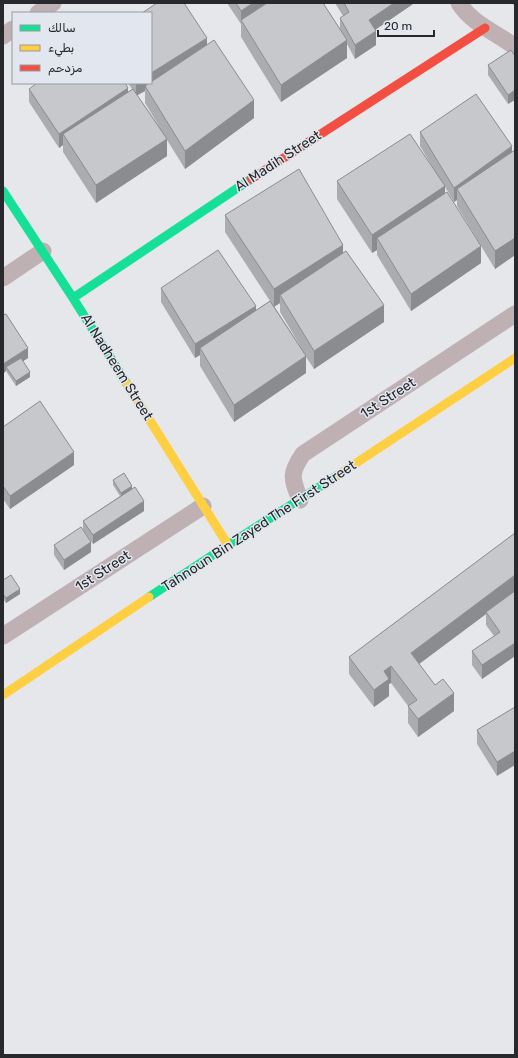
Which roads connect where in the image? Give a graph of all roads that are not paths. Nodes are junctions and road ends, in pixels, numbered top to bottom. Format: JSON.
{"nodes":[{"id":1,"x":53,"y":3,"type":"edge"},
{"id":2,"x":459,"y":3,"type":"edge"},
{"id":3,"x":40,"y":12,"type":"edge"},
{"id":4,"x":485,"y":28,"type":"junction"},
{"id":5,"x":12,"y":30,"type":"edge"},
{"id":6,"x":3,"y":36,"type":"edge"},
{"id":7,"x":515,"y":47,"type":"edge"},
{"id":8,"x":3,"y":191,"type":"edge"},
{"id":9,"x":43,"y":252,"type":"junction"},
{"id":10,"x":3,"y":278,"type":"edge"},
{"id":11,"x":73,"y":298,"type":"junction"},
{"id":12,"x":515,"y":314,"type":"edge"},
{"id":13,"x":515,"y":358,"type":"edge"},
{"id":14,"x":300,"y":500,"type":"junction"},
{"id":15,"x":203,"y":506,"type":"junction"},
{"id":16,"x":228,"y":545,"type":"junction"},
{"id":17,"x":3,"y":636,"type":"edge"},
{"id":18,"x":3,"y":695,"type":"edge"}],
"edges":[{"from":1,"to":3,"type":"street"},
{"from":2,"to":4,"type":"street"},
{"from":4,"to":7,"type":"street"},
{"from":4,"to":11,"type":"street","name":"Al Madih Street"},
{"from":5,"to":6,"type":"street"},
{"from":8,"to":9,"type":"street","name":"Al Nadheem Street"},
{"from":9,"to":10,"type":"street"},
{"from":9,"to":11,"type":"street","name":"Al Nadheem Street"},
{"from":11,"to":15,"type":"street","name":"Al Nadheem Street"},
{"from":12,"to":14,"type":"street","name":"1st Street"},
{"from":13,"to":14,"type":"street","name":"Tahnoun Bin Zayed The First Street"},
{"from":14,"to":16,"type":"street","name":"Tahnoun Bin Zayed The First Street"},
{"from":15,"to":16,"type":"street","name":"Al Nadheem Street"},
{"from":15,"to":17,"type":"street","name":"1st Street"},
{"from":16,"to":18,"type":"street","name":"Tahnoun Bin Zayed The First Street"}]}
